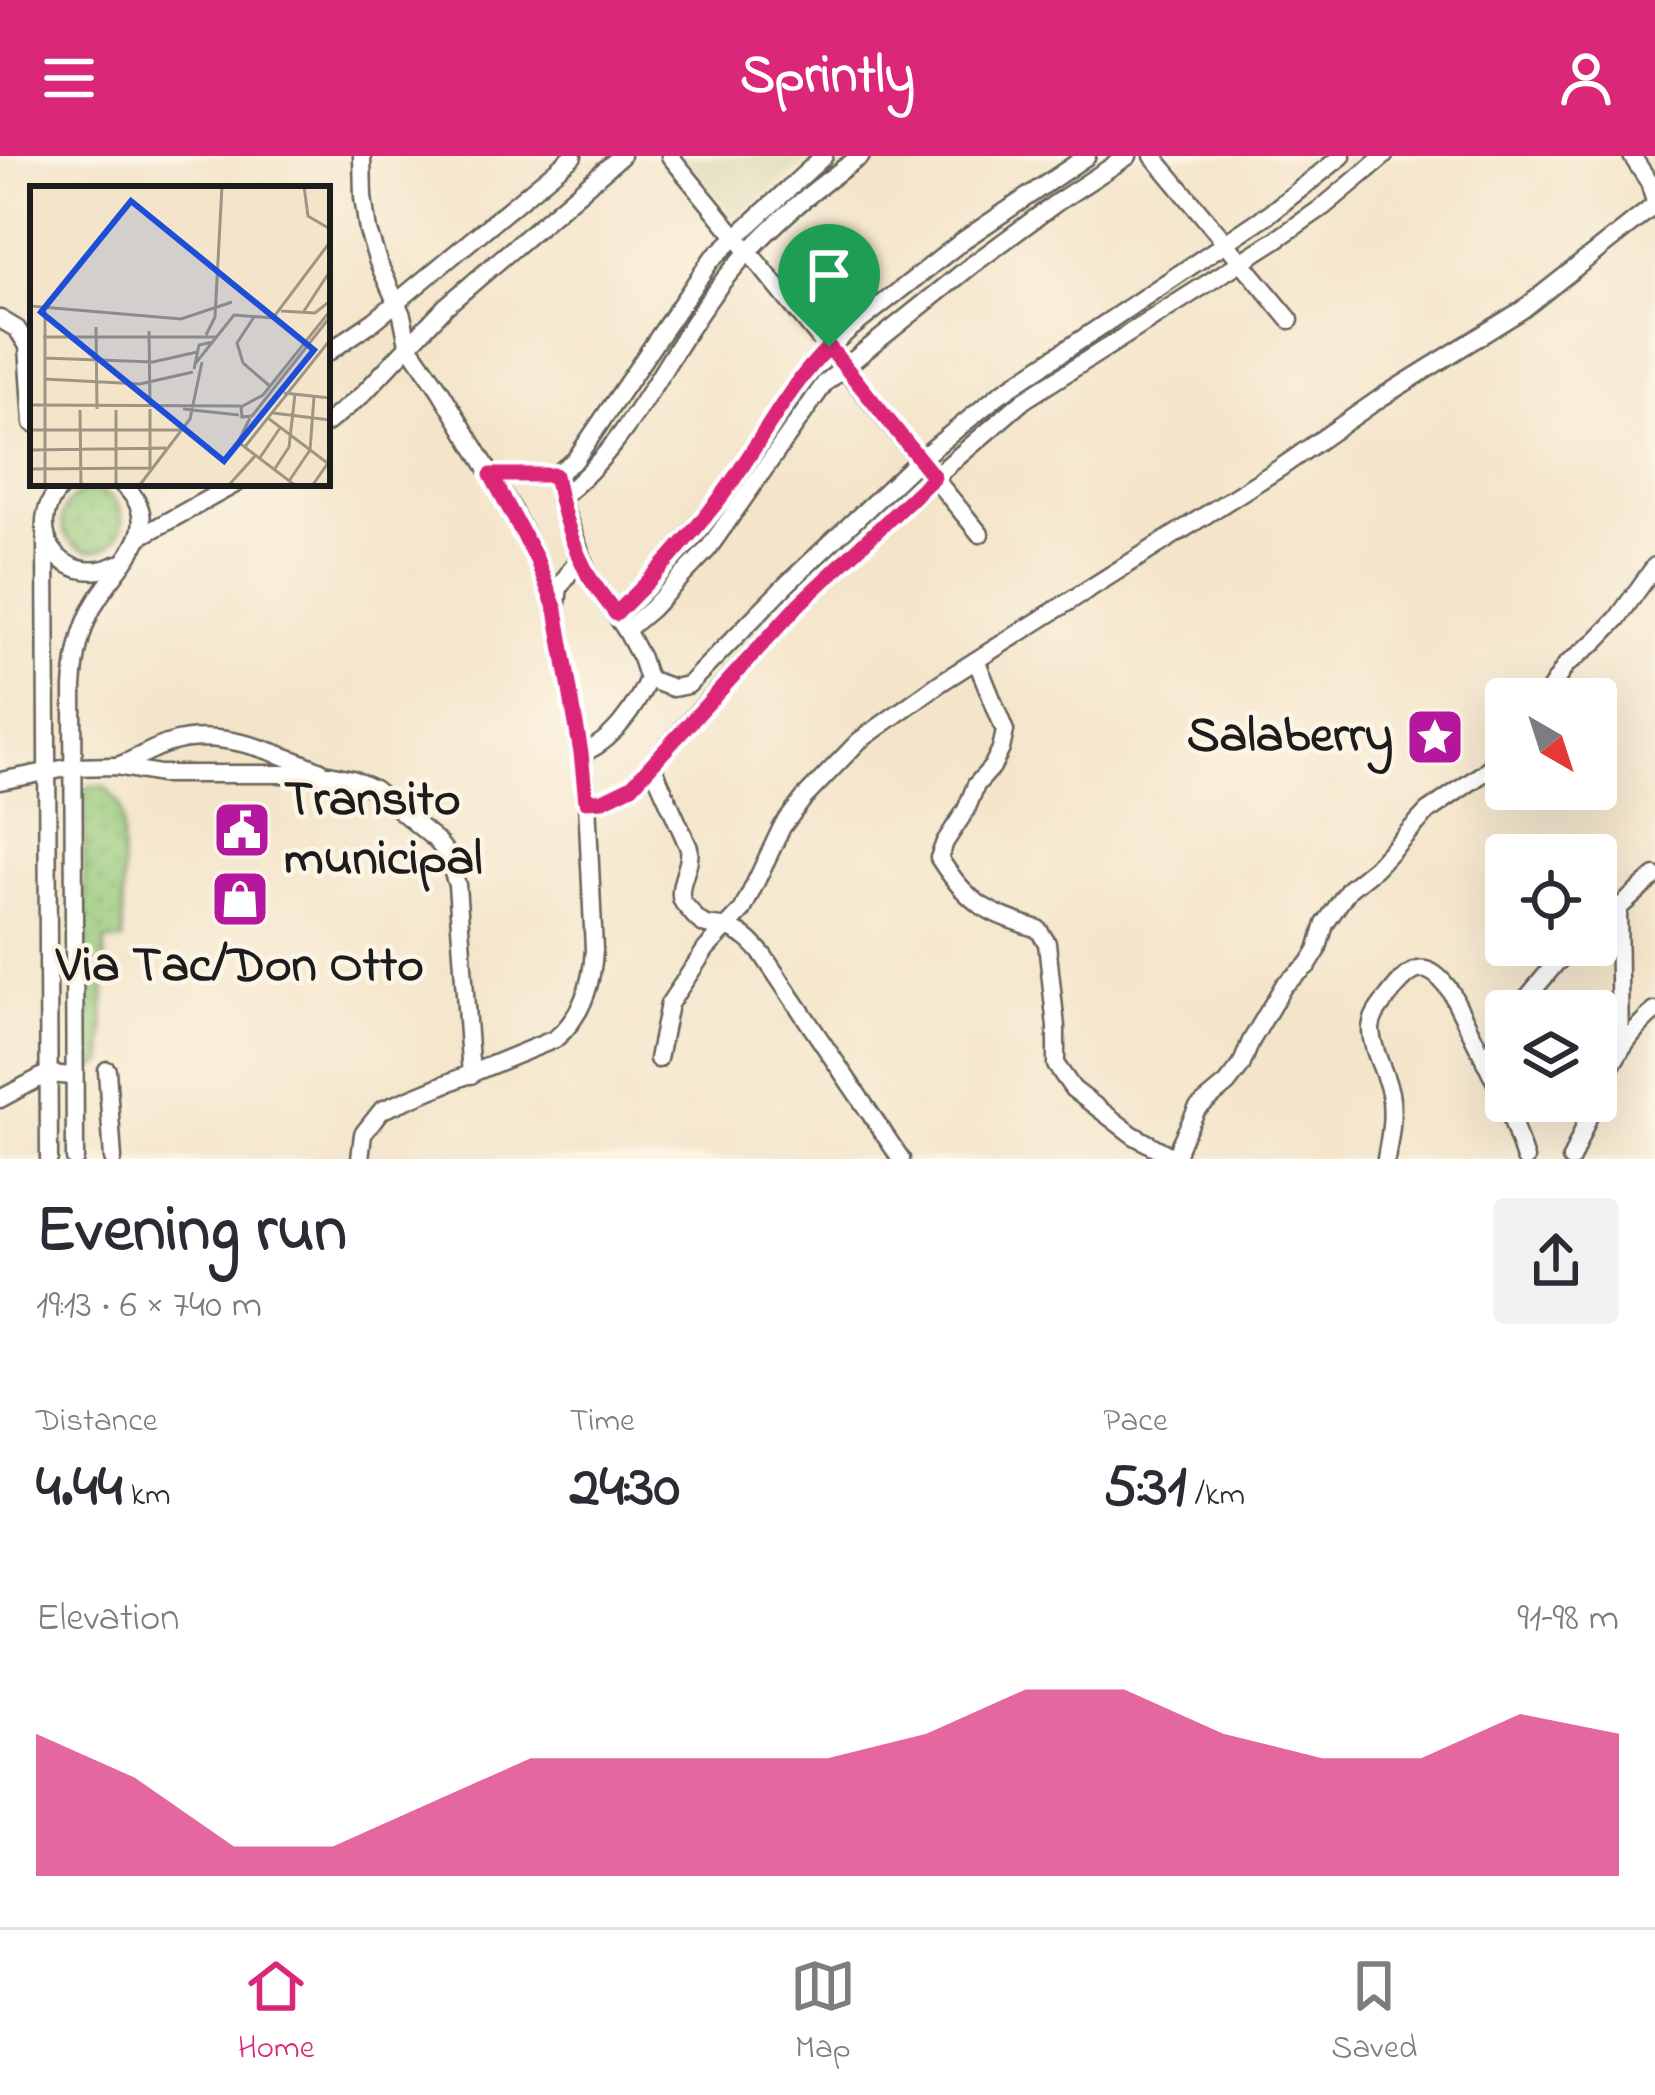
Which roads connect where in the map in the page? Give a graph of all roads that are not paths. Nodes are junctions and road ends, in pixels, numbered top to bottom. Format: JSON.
{"nodes":[{"id":1,"x":362,"y":156,"type":"edge"},
{"id":2,"x":573,"y":156,"type":"edge"},
{"id":3,"x":621,"y":156,"type":"edge"},
{"id":4,"x":670,"y":156,"type":"edge"},
{"id":5,"x":824,"y":156,"type":"edge"},
{"id":6,"x":861,"y":156,"type":"edge"},
{"id":7,"x":1087,"y":156,"type":"edge"},
{"id":8,"x":1128,"y":156,"type":"edge"},
{"id":9,"x":1153,"y":156,"type":"edge"},
{"id":10,"x":1342,"y":156,"type":"edge"},
{"id":11,"x":1384,"y":156,"type":"edge"},
{"id":12,"x":1633,"y":157,"type":"edge"},
{"id":13,"x":1655,"y":168,"type":"edge"},
{"id":14,"x":1655,"y":204,"type":"edge"},
{"id":15,"x":735,"y":235,"type":"junction"},
{"id":16,"x":1225,"y":243,"type":"junction"},
{"id":17,"x":749,"y":250,"type":"junction"},
{"id":18,"x":1241,"y":263,"type":"junction"},
{"id":19,"x":397,"y":302,"type":"junction"},
{"id":20,"x":0,"y":319,"type":"edge"},
{"id":21,"x":1290,"y":320,"type":"dead end"},
{"id":22,"x":408,"y":344,"type":"junction"},
{"id":23,"x":829,"y":347,"type":"junction"},
{"id":24,"x":330,"y":351,"type":"edge"},
{"id":25,"x":844,"y":367,"type":"junction"},
{"id":26,"x":30,"y":377,"type":"edge"},
{"id":27,"x":330,"y":421,"type":"edge"},
{"id":28,"x":920,"y":459,"type":"junction"},
{"id":29,"x":491,"y":475,"type":"junction"},
{"id":30,"x":555,"y":475,"type":"junction"},
{"id":31,"x":934,"y":477,"type":"junction"},
{"id":32,"x":40,"y":486,"type":"edge"},
{"id":33,"x":63,"y":486,"type":"edge"},
{"id":34,"x":125,"y":486,"type":"edge"},
{"id":35,"x":232,"y":486,"type":"edge"},
{"id":36,"x":560,"y":499,"type":"junction"},
{"id":37,"x":45,"y":514,"type":"junction"},
{"id":38,"x":980,"y":534,"type":"dead end"},
{"id":39,"x":46,"y":536,"type":"junction"},
{"id":40,"x":141,"y":536,"type":"junction"},
{"id":41,"x":580,"y":556,"type":"junction"},
{"id":42,"x":124,"y":561,"type":"junction"},
{"id":43,"x":1655,"y":566,"type":"edge"},
{"id":44,"x":556,"y":610,"type":"junction"},
{"id":45,"x":621,"y":622,"type":"junction"},
{"id":46,"x":977,"y":662,"type":"junction"},
{"id":47,"x":1558,"y":678,"type":"edge"},
{"id":48,"x":648,"y":680,"type":"junction"},
{"id":49,"x":250,"y":746,"type":"junction"},
{"id":50,"x":161,"y":747,"type":"junction"},
{"id":51,"x":581,"y":753,"type":"junction"},
{"id":52,"x":652,"y":765,"type":"junction"},
{"id":53,"x":116,"y":766,"type":"junction"},
{"id":54,"x":72,"y":767,"type":"junction"},
{"id":55,"x":46,"y":770,"type":"junction"},
{"id":56,"x":1485,"y":771,"type":"edge"},
{"id":57,"x":248,"y":774,"type":"junction"},
{"id":58,"x":328,"y":774,"type":"junction"},
{"id":59,"x":160,"y":775,"type":"junction"},
{"id":60,"x":0,"y":782,"type":"edge"},
{"id":61,"x":586,"y":801,"type":"junction"},
{"id":62,"x":1655,"y":876,"type":"edge"},
{"id":63,"x":1618,"y":908,"type":"joint"},
{"id":64,"x":728,"y":927,"type":"junction"},
{"id":65,"x":1554,"y":966,"type":"edge"},
{"id":66,"x":1534,"y":990,"type":"edge"},
{"id":67,"x":1655,"y":1011,"type":"edge"},
{"id":68,"x":1620,"y":1048,"type":"junction"},
{"id":69,"x":658,"y":1059,"type":"dead end"},
{"id":70,"x":1484,"y":1062,"type":"joint"},
{"id":71,"x":107,"y":1070,"type":"dead end"},
{"id":72,"x":47,"y":1075,"type":"junction"},
{"id":73,"x":471,"y":1075,"type":"junction"},
{"id":74,"x":74,"y":1076,"type":"junction"},
{"id":75,"x":0,"y":1099,"type":"edge"},
{"id":76,"x":360,"y":1154,"type":"edge"},
{"id":77,"x":49,"y":1159,"type":"edge"},
{"id":78,"x":75,"y":1159,"type":"edge"},
{"id":79,"x":113,"y":1159,"type":"edge"},
{"id":80,"x":901,"y":1159,"type":"edge"},
{"id":81,"x":1176,"y":1159,"type":"edge"},
{"id":82,"x":1386,"y":1159,"type":"edge"},
{"id":83,"x":1525,"y":1159,"type":"edge"},
{"id":84,"x":1571,"y":1159,"type":"edge"}],
"edges":[{"from":1,"to":19,"type":"street"},
{"from":2,"to":19,"type":"street"},
{"from":3,"to":22,"type":"street"},
{"from":4,"to":15,"type":"street"},
{"from":5,"to":15,"type":"street"},
{"from":6,"to":17,"type":"street"},
{"from":7,"to":23,"type":"street"},
{"from":8,"to":25,"type":"street"},
{"from":9,"to":16,"type":"street"},
{"from":10,"to":16,"type":"street"},
{"from":11,"to":18,"type":"street"},
{"from":12,"to":13,"type":"street"},
{"from":12,"to":14,"type":"street"},
{"from":14,"to":46,"type":"street"},
{"from":15,"to":17,"type":"street"},
{"from":15,"to":30,"type":"street"},
{"from":16,"to":18,"type":"street"},
{"from":16,"to":28,"type":"street"},
{"from":17,"to":23,"type":"street"},
{"from":17,"to":36,"type":"street"},
{"from":18,"to":21,"type":"street"},
{"from":18,"to":31,"type":"street"},
{"from":19,"to":22,"type":"street"},
{"from":19,"to":24,"type":"street"},
{"from":20,"to":26,"type":"street"},
{"from":22,"to":27,"type":"street"},
{"from":22,"to":29,"type":"street"},
{"from":23,"to":25,"type":"street"},
{"from":23,"to":45,"type":"street"},
{"from":25,"to":28,"type":"street"},
{"from":25,"to":45,"type":"street"},
{"from":28,"to":31,"type":"street"},
{"from":28,"to":48,"type":"street"},
{"from":29,"to":30,"type":"street"},
{"from":29,"to":44,"type":"street"},
{"from":30,"to":36,"type":"street"},
{"from":31,"to":38,"type":"street"},
{"from":31,"to":52,"type":"street"},
{"from":32,"to":37,"type":"street"},
{"from":33,"to":37,"type":"street"},
{"from":34,"to":40,"type":"street"},
{"from":35,"to":40,"type":"street"},
{"from":36,"to":41,"type":"street"},
{"from":37,"to":39,"type":"street"},
{"from":39,"to":42,"type":"street"},
{"from":39,"to":55,"type":"street"},
{"from":40,"to":42,"type":"street"},
{"from":41,"to":44,"type":"street"},
{"from":41,"to":45,"type":"street"},
{"from":42,"to":54,"type":"street"},
{"from":43,"to":47,"type":"street"},
{"from":44,"to":51,"type":"street"},
{"from":45,"to":48,"type":"street"},
{"from":46,"to":64,"type":"street"},
{"from":46,"to":81,"type":"street"},
{"from":48,"to":51,"type":"street"},
{"from":49,"to":50,"type":"street"},
{"from":49,"to":57,"type":"street"},
{"from":49,"to":58,"type":"street"},
{"from":50,"to":53,"type":"street"},
{"from":50,"to":59,"type":"street"},
{"from":51,"to":61,"type":"street"},
{"from":52,"to":61,"type":"street"},
{"from":52,"to":64,"type":"street"},
{"from":53,"to":54,"type":"street"},
{"from":53,"to":59,"type":"street"},
{"from":54,"to":55,"type":"street"},
{"from":54,"to":74,"type":"street"},
{"from":55,"to":60,"type":"street"},
{"from":55,"to":72,"type":"street"},
{"from":56,"to":81,"type":"street"},
{"from":57,"to":58,"type":"street"},
{"from":57,"to":59,"type":"street"},
{"from":58,"to":73,"type":"street"},
{"from":61,"to":73,"type":"street"},
{"from":62,"to":63,"type":"street"},
{"from":63,"to":68,"type":"street"},
{"from":64,"to":69,"type":"street"},
{"from":64,"to":80,"type":"street"},
{"from":65,"to":66,"type":"street"},
{"from":67,"to":68,"type":"street"},
{"from":68,"to":84,"type":"street"},
{"from":70,"to":82,"type":"street"},
{"from":70,"to":83,"type":"street"},
{"from":71,"to":79,"type":"street"},
{"from":72,"to":74,"type":"street"},
{"from":72,"to":75,"type":"street"},
{"from":72,"to":77,"type":"street"},
{"from":73,"to":76,"type":"street"},
{"from":74,"to":78,"type":"street"}]}
